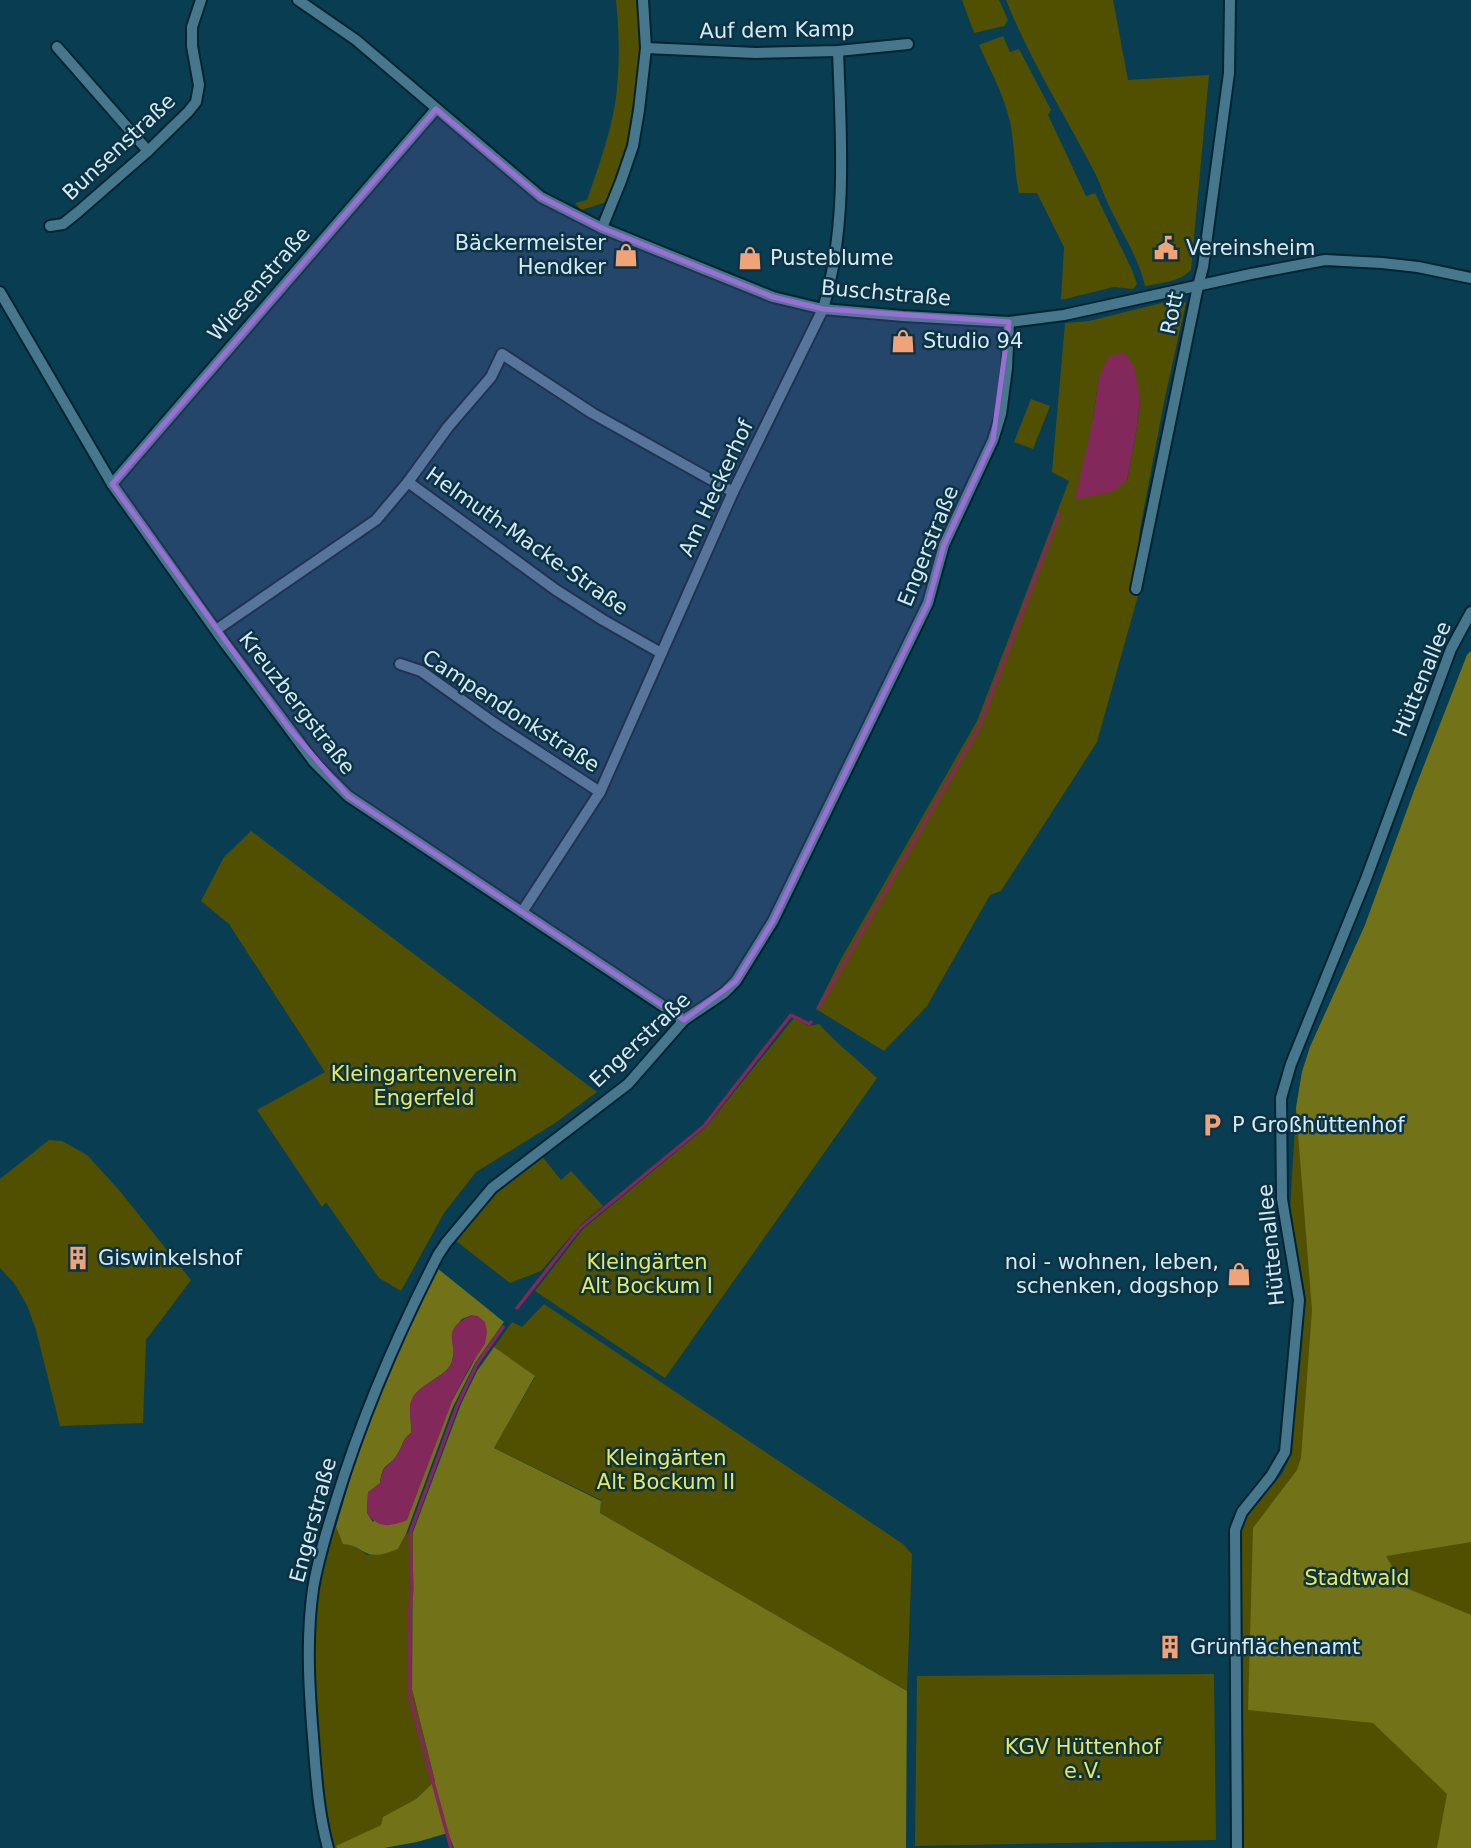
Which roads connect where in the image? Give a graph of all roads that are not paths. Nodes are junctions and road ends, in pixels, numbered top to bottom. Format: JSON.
{"nodes":[{"id":1,"x":201,"y":0,"type":"edge"},
{"id":2,"x":298,"y":0,"type":"edge"},
{"id":3,"x":643,"y":0,"type":"edge"},
{"id":4,"x":1230,"y":0,"type":"edge"},
{"id":5,"x":908,"y":44,"type":"dead end"},
{"id":6,"x":57,"y":47,"type":"dead end"},
{"id":7,"x":646,"y":48,"type":"junction"},
{"id":8,"x":838,"y":51,"type":"junction"},
{"id":9,"x":436,"y":108,"type":"junction"},
{"id":10,"x":148,"y":151,"type":"junction"},
{"id":11,"x":50,"y":226,"type":"dead end"},
{"id":12,"x":602,"y":228,"type":"junction"},
{"id":13,"x":1471,"y":278,"type":"edge"},
{"id":14,"x":1198,"y":286,"type":"junction"},
{"id":15,"x":0,"y":292,"type":"edge"},
{"id":16,"x":822,"y":309,"type":"junction"},
{"id":17,"x":1009,"y":322,"type":"junction"},
{"id":18,"x":408,"y":482,"type":"junction"},
{"id":19,"x":112,"y":484,"type":"junction"},
{"id":20,"x":733,"y":492,"type":"junction"},
{"id":21,"x":1136,"y":589,"type":"dead end"},
{"id":22,"x":1470,"y":615,"type":"edge"},
{"id":23,"x":216,"y":630,"type":"junction"},
{"id":24,"x":661,"y":653,"type":"junction"},
{"id":25,"x":400,"y":664,"type":"dead end"},
{"id":26,"x":600,"y":792,"type":"junction"},
{"id":27,"x":522,"y":912,"type":"junction"},
{"id":28,"x":684,"y":1020,"type":"junction"},
{"id":29,"x":328,"y":1848,"type":"edge"},
{"id":30,"x":1237,"y":1848,"type":"edge"}],
"edges":[{"from":1,"to":10,"type":"street","name":"Bunsenstraße"},
{"from":2,"to":9,"type":"street","name":"Buschstraße"},
{"from":3,"to":7,"type":"street"},
{"from":4,"to":14,"type":"street","name":"Rott"},
{"from":5,"to":8,"type":"street","name":"Auf dem Kamp"},
{"from":6,"to":10,"type":"street"},
{"from":7,"to":8,"type":"street","name":"Auf dem Kamp"},
{"from":7,"to":12,"type":"street"},
{"from":8,"to":16,"type":"street","name":"Am Heckerhof"},
{"from":9,"to":12,"type":"street","name":"Buschstraße"},
{"from":9,"to":19,"type":"street","name":"Wiesenstraße"},
{"from":10,"to":11,"type":"street","name":"Bunsenstraße"},
{"from":12,"to":16,"type":"street","name":"Buschstraße"},
{"from":13,"to":14,"type":"street","name":"Buschstraße"},
{"from":14,"to":17,"type":"street","name":"Buschstraße"},
{"from":14,"to":21,"type":"street","name":"Rott"},
{"from":15,"to":19,"type":"street","name":"Kreuzbergstraße"},
{"from":16,"to":17,"type":"street","name":"Buschstraße"},
{"from":16,"to":20,"type":"street","name":"Am Heckerhof"},
{"from":17,"to":28,"type":"street","name":"Engerstraße"},
{"from":18,"to":20,"type":"street"},
{"from":18,"to":23,"type":"street"},
{"from":18,"to":24,"type":"street","name":"Helmuth-Macke-Straße"},
{"from":19,"to":23,"type":"street","name":"Kreuzbergstraße"},
{"from":20,"to":24,"type":"street","name":"Am Heckerhof"},
{"from":22,"to":30,"type":"street","name":"Hüttenallee"},
{"from":23,"to":27,"type":"street","name":"Kreuzbergstraße"},
{"from":24,"to":26,"type":"street","name":"Am Heckerhof"},
{"from":25,"to":26,"type":"street","name":"Campendonkstraße"},
{"from":26,"to":27,"type":"street","name":"Am Heckerhof"},
{"from":27,"to":28,"type":"street","name":"Kreuzbergstraße"},
{"from":28,"to":29,"type":"street","name":"Engerstraße"}]}
